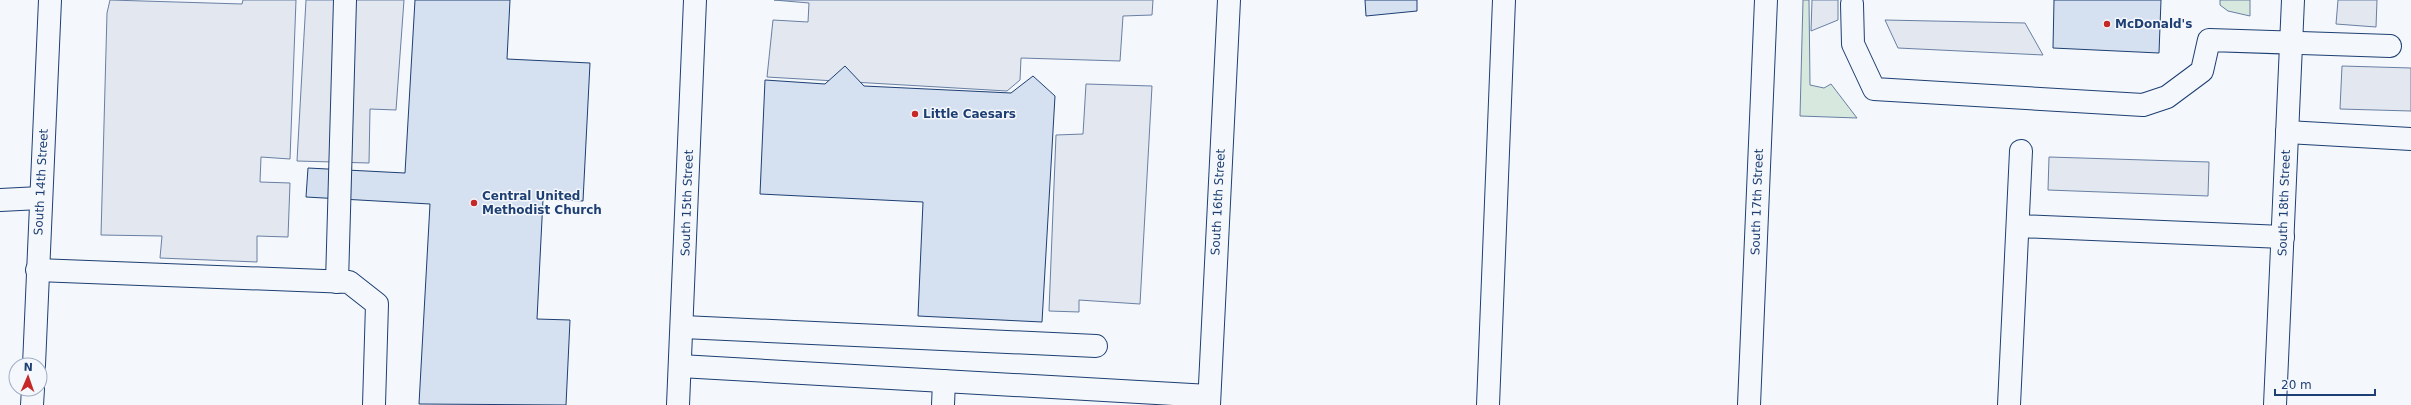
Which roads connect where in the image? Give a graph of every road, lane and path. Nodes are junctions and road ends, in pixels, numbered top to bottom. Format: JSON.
{"nodes":[{"id":1,"x":50,"y":0,"type":"edge"},
{"id":2,"x":345,"y":0,"type":"edge"},
{"id":3,"x":695,"y":0,"type":"edge"},
{"id":4,"x":1229,"y":0,"type":"edge"},
{"id":5,"x":1504,"y":0,"type":"edge"},
{"id":6,"x":1766,"y":0,"type":"edge"},
{"id":7,"x":2293,"y":0,"type":"edge"},
{"id":8,"x":1852,"y":4,"type":"dead end"},
{"id":9,"x":2291,"y":43,"type":"junction"},
{"id":10,"x":2390,"y":46,"type":"dead end"},
{"id":11,"x":2287,"y":132,"type":"junction"},
{"id":12,"x":2411,"y":139,"type":"edge"},
{"id":13,"x":2022,"y":152,"type":"dead end"},
{"id":14,"x":40,"y":198,"type":"junction"},
{"id":15,"x":0,"y":200,"type":"edge"},
{"id":16,"x":2018,"y":226,"type":"junction"},
{"id":17,"x":2283,"y":237,"type":"junction"},
{"id":18,"x":37,"y":270,"type":"junction"},
{"id":19,"x":337,"y":282,"type":"junction"},
{"id":20,"x":683,"y":326,"type":"junction"},
{"id":21,"x":1096,"y":346,"type":"dead end"},
{"id":22,"x":34,"y":357,"type":"edge"},
{"id":23,"x":680,"y":366,"type":"junction"},
{"id":24,"x":944,"y":381,"type":"junction"},
{"id":25,"x":1209,"y":400,"type":"edge"},
{"id":26,"x":374,"y":405,"type":"edge"},
{"id":27,"x":678,"y":405,"type":"edge"},
{"id":28,"x":943,"y":405,"type":"edge"},
{"id":29,"x":1488,"y":405,"type":"edge"},
{"id":30,"x":1749,"y":405,"type":"edge"},
{"id":31,"x":2009,"y":405,"type":"edge"},
{"id":32,"x":2275,"y":405,"type":"edge"}],
"edges":[{"from":1,"to":14,"type":"street","name":"South 14th Street"},
{"from":2,"to":19,"type":"street"},
{"from":3,"to":20,"type":"street","name":"South 15th Street"},
{"from":4,"to":25,"type":"street","name":"South 16th Street"},
{"from":5,"to":29,"type":"street"},
{"from":6,"to":30,"type":"street","name":"South 17th Street"},
{"from":7,"to":9,"type":"street","name":"South 18th Street"},
{"from":8,"to":9,"type":"street"},
{"from":9,"to":10,"type":"street"},
{"from":9,"to":11,"type":"street","name":"South 18th Street"},
{"from":11,"to":12,"type":"street"},
{"from":11,"to":17,"type":"street","name":"South 18th Street"},
{"from":13,"to":16,"type":"street"},
{"from":14,"to":15,"type":"street"},
{"from":14,"to":18,"type":"street","name":"South 14th Street"},
{"from":16,"to":17,"type":"street"},
{"from":16,"to":31,"type":"street"},
{"from":17,"to":32,"type":"street","name":"South 18th Street"},
{"from":18,"to":19,"type":"street"},
{"from":18,"to":22,"type":"street","name":"South 14th Street"},
{"from":19,"to":26,"type":"street"},
{"from":20,"to":21,"type":"street"},
{"from":20,"to":23,"type":"street","name":"South 15th Street"},
{"from":23,"to":24,"type":"street"},
{"from":23,"to":27,"type":"street","name":"South 15th Street"},
{"from":24,"to":25,"type":"street"},
{"from":24,"to":28,"type":"street"}]}
